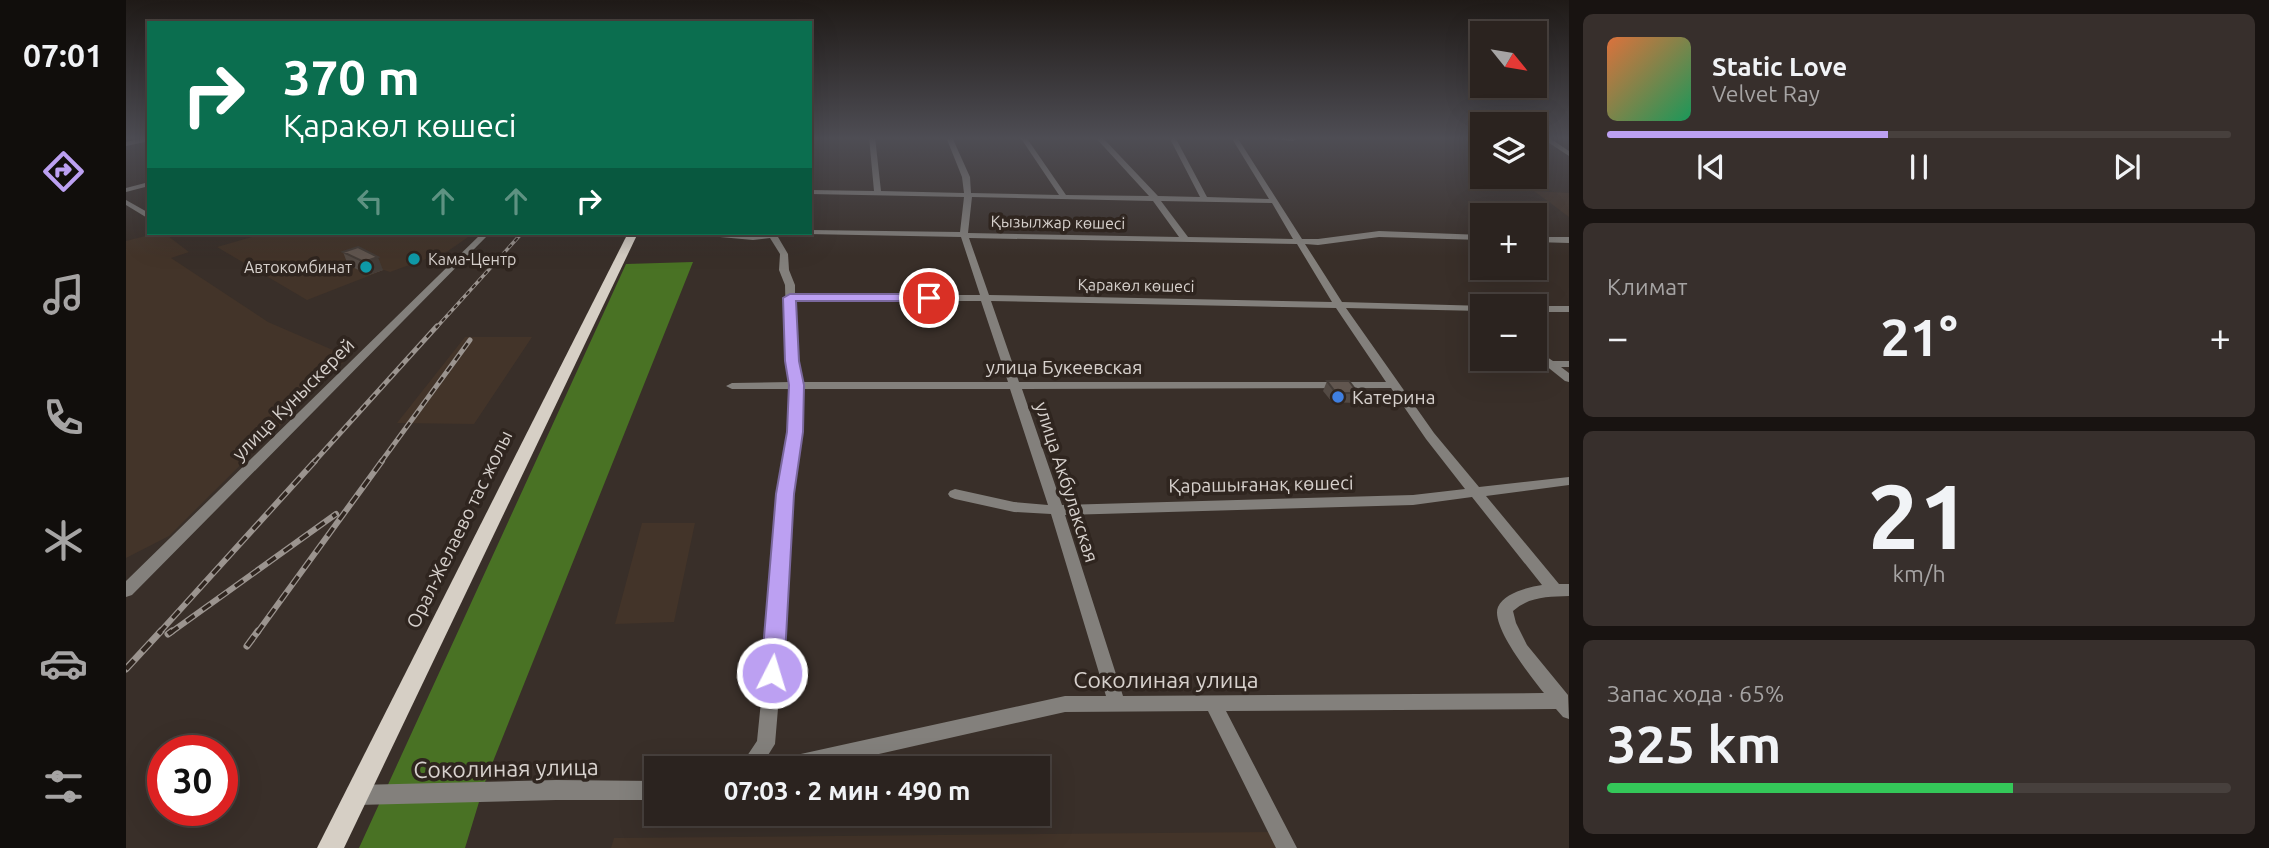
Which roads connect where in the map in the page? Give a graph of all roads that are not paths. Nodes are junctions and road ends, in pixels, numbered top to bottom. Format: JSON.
{"nodes":[{"id":1,"x":876,"y":177,"type":"edge"},
{"id":2,"x":966,"y":177,"type":"edge"},
{"id":3,"x":1050,"y":177,"type":"edge"},
{"id":4,"x":1135,"y":177,"type":"edge"},
{"id":5,"x":1193,"y":177,"type":"edge"},
{"id":6,"x":1259,"y":177,"type":"edge"},
{"id":7,"x":1264,"y":177,"type":"edge"},
{"id":8,"x":147,"y":185,"type":"edge"},
{"id":9,"x":126,"y":190,"type":"edge"},
{"id":10,"x":812,"y":192,"type":"edge"},
{"id":11,"x":878,"y":194,"type":"junction"},
{"id":12,"x":968,"y":196,"type":"junction"},
{"id":13,"x":1064,"y":197,"type":"junction"},
{"id":14,"x":1155,"y":198,"type":"junction"},
{"id":15,"x":1204,"y":198,"type":"junction"},
{"id":16,"x":1274,"y":201,"type":"junction"},
{"id":17,"x":126,"y":202,"type":"edge"},
{"id":18,"x":147,"y":216,"type":"edge"},
{"id":19,"x":812,"y":232,"type":"edge"},
{"id":20,"x":964,"y":234,"type":"junction"},
{"id":21,"x":484,"y":235,"type":"edge"},
{"id":22,"x":632,"y":235,"type":"edge"},
{"id":23,"x":772,"y":235,"type":"edge"},
{"id":24,"x":1470,"y":237,"type":"edge"},
{"id":25,"x":1185,"y":239,"type":"junction"},
{"id":26,"x":1547,"y":239,"type":"edge"},
{"id":27,"x":1569,"y":240,"type":"edge"},
{"id":28,"x":1303,"y":242,"type":"junction"},
{"id":29,"x":790,"y":298,"type":"junction"},
{"id":30,"x":984,"y":298,"type":"junction"},
{"id":31,"x":1339,"y":305,"type":"junction"},
{"id":32,"x":1470,"y":308,"type":"edge"},
{"id":33,"x":1547,"y":309,"type":"edge"},
{"id":34,"x":1569,"y":309,"type":"edge"},
{"id":35,"x":1547,"y":362,"type":"edge"},
{"id":36,"x":1550,"y":364,"type":"junction"},
{"id":37,"x":1569,"y":364,"type":"edge"},
{"id":38,"x":1569,"y":379,"type":"edge"},
{"id":39,"x":797,"y":385,"type":"junction"},
{"id":40,"x":1016,"y":385,"type":"junction"},
{"id":41,"x":1395,"y":385,"type":"junction"},
{"id":42,"x":732,"y":386,"type":"dead end"},
{"id":43,"x":1569,"y":481,"type":"edge"},
{"id":44,"x":955,"y":494,"type":"dead end"},
{"id":45,"x":1476,"y":494,"type":"junction"},
{"id":46,"x":1057,"y":510,"type":"junction"},
{"id":47,"x":1562,"y":590,"type":"edge"},
{"id":48,"x":126,"y":591,"type":"edge"},
{"id":49,"x":1213,"y":703,"type":"junction"},
{"id":50,"x":1117,"y":704,"type":"junction"},
{"id":51,"x":1565,"y":706,"type":"edge"},
{"id":52,"x":758,"y":756,"type":"edge"},
{"id":53,"x":832,"y":756,"type":"edge"},
{"id":54,"x":644,"y":791,"type":"edge"},
{"id":55,"x":357,"y":795,"type":"junction"},
{"id":56,"x":330,"y":848,"type":"edge"},
{"id":57,"x":1287,"y":848,"type":"edge"}],
"edges":[{"from":1,"to":11,"type":"street"},
{"from":2,"to":12,"type":"street"},
{"from":3,"to":13,"type":"street"},
{"from":4,"to":14,"type":"street"},
{"from":5,"to":15,"type":"street"},
{"from":6,"to":16,"type":"street"},
{"from":7,"to":28,"type":"street"},
{"from":8,"to":9,"type":"street"},
{"from":10,"to":11,"type":"street"},
{"from":11,"to":12,"type":"street"},
{"from":12,"to":13,"type":"street"},
{"from":12,"to":20,"type":"street"},
{"from":13,"to":14,"type":"street"},
{"from":14,"to":15,"type":"street"},
{"from":14,"to":25,"type":"street"},
{"from":15,"to":16,"type":"street"},
{"from":16,"to":28,"type":"street"},
{"from":17,"to":18,"type":"street"},
{"from":19,"to":20,"type":"street","name":"Қызылжар көшесі"},
{"from":20,"to":25,"type":"street","name":"Қызылжар көшесі"},
{"from":20,"to":30,"type":"street","name":"улица Акбулакская"},
{"from":21,"to":48,"type":"street","name":"улица Куныскерей"},
{"from":22,"to":55,"type":"main road","name":"Орал-Желаево тас жолы"},
{"from":23,"to":29,"type":"street"},
{"from":24,"to":28,"type":"street","name":"Қызылжар көшесі"},
{"from":25,"to":28,"type":"street","name":"Қызылжар көшесі"},
{"from":26,"to":27,"type":"street"},
{"from":28,"to":31,"type":"street"},
{"from":29,"to":30,"type":"street","name":"Қаракөл көшесі"},
{"from":29,"to":39,"type":"street"},
{"from":30,"to":31,"type":"street","name":"Қаракөл көшесі"},
{"from":30,"to":40,"type":"street","name":"улица Акбулакская"},
{"from":31,"to":32,"type":"street","name":"Қаракөл көшесі"},
{"from":31,"to":41,"type":"street"},
{"from":33,"to":34,"type":"street"},
{"from":35,"to":36,"type":"street"},
{"from":36,"to":37,"type":"street"},
{"from":36,"to":38,"type":"street"},
{"from":39,"to":40,"type":"street","name":"улица Букеевская"},
{"from":39,"to":42,"type":"street","name":"улица Букеевская"},
{"from":39,"to":52,"type":"street"},
{"from":40,"to":41,"type":"street","name":"улица Букеевская"},
{"from":40,"to":46,"type":"street","name":"улица Акбулакская"},
{"from":41,"to":45,"type":"street"},
{"from":43,"to":45,"type":"street","name":"Қарашығанақ көшесі"},
{"from":44,"to":46,"type":"street","name":"Қарашығанақ көшесі"},
{"from":45,"to":46,"type":"street","name":"Қарашығанақ көшесі"},
{"from":45,"to":47,"type":"street"},
{"from":46,"to":50,"type":"street","name":"улица Акбулакская"},
{"from":47,"to":51,"type":"street"},
{"from":49,"to":50,"type":"street","name":"Соколиная улица"},
{"from":49,"to":51,"type":"street","name":"Соколиная улица"},
{"from":49,"to":57,"type":"street"},
{"from":50,"to":53,"type":"street","name":"Соколиная улица"},
{"from":54,"to":55,"type":"street","name":"Соколиная улица"},
{"from":55,"to":56,"type":"main road","name":"Орал-Желаево тас жолы"}]}
